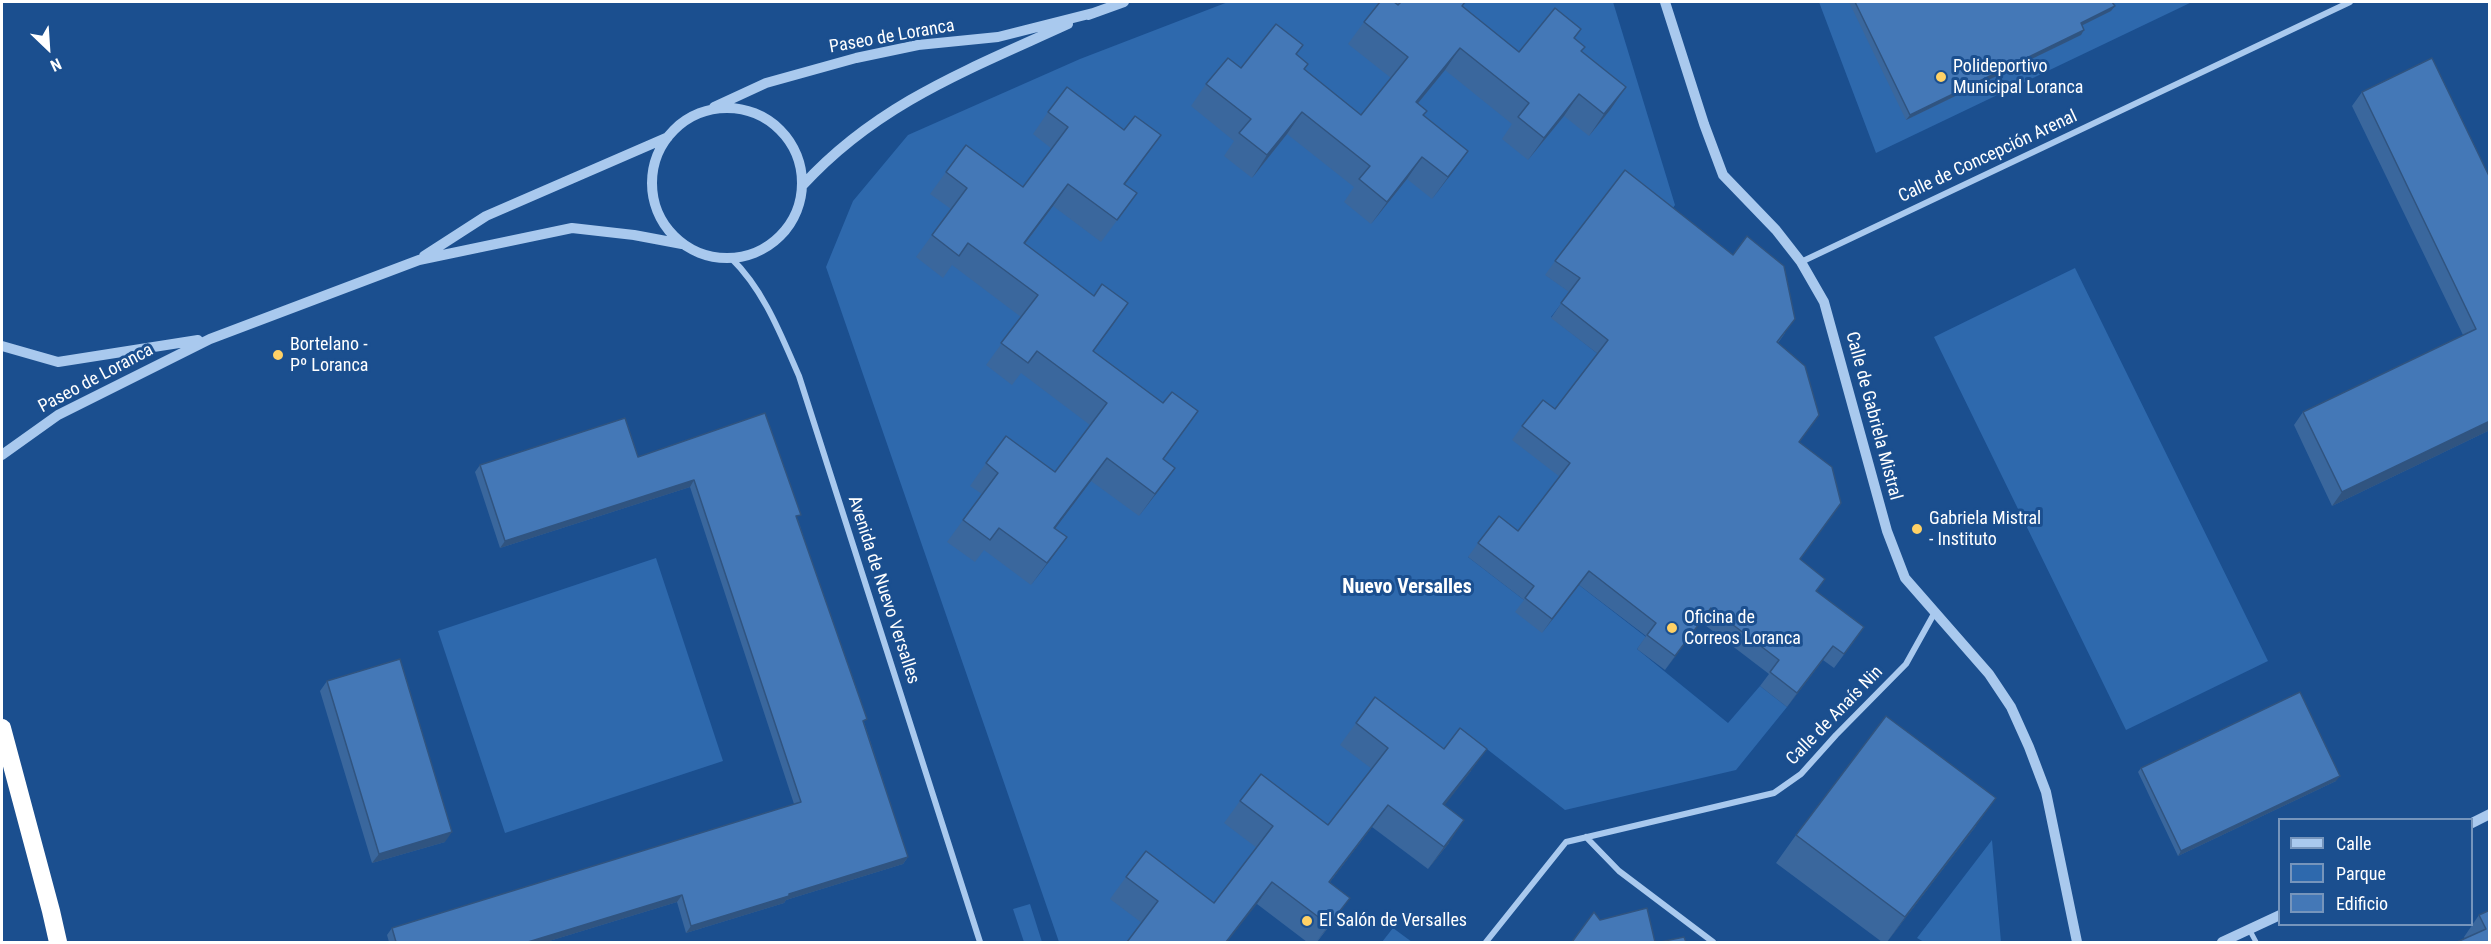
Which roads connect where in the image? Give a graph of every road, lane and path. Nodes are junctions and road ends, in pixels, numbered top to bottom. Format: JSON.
{"nodes":[{"id":1,"x":1124,"y":2,"type":"edge"},
{"id":2,"x":1665,"y":2,"type":"edge"},
{"id":3,"x":2350,"y":2,"type":"edge"},
{"id":4,"x":1093,"y":13,"type":"junction"},
{"id":5,"x":703,"y":112,"type":"junction"},
{"id":6,"x":668,"y":138,"type":"junction"},
{"id":7,"x":803,"y":185,"type":"junction"},
{"id":8,"x":682,"y":244,"type":"junction"},
{"id":9,"x":731,"y":258,"type":"junction"},
{"id":10,"x":418,"y":260,"type":"junction"},
{"id":11,"x":1802,"y":262,"type":"junction"},
{"id":12,"x":210,"y":339,"type":"junction"},
{"id":13,"x":2,"y":346,"type":"edge"},
{"id":14,"x":2,"y":455,"type":"edge"},
{"id":15,"x":1935,"y":612,"type":"junction"},
{"id":16,"x":2,"y":728,"type":"edge"},
{"id":17,"x":2490,"y":814,"type":"edge"},
{"id":18,"x":2473,"y":822,"type":"edge"},
{"id":19,"x":1586,"y":837,"type":"junction"},
{"id":20,"x":2278,"y":916,"type":"edge"},
{"id":21,"x":2249,"y":929,"type":"junction"},
{"id":22,"x":57,"y":942,"type":"edge"},
{"id":23,"x":980,"y":942,"type":"edge"},
{"id":24,"x":1486,"y":942,"type":"edge"},
{"id":25,"x":1713,"y":942,"type":"edge"},
{"id":26,"x":2077,"y":942,"type":"edge"},
{"id":27,"x":2222,"y":942,"type":"edge"},
{"id":28,"x":2256,"y":942,"type":"edge"}],
"edges":[{"from":1,"to":4,"type":"street","name":"Paseo de Loranca"},
{"from":2,"to":11,"type":"street","name":"Calle de Gabriela Mistral"},
{"from":3,"to":11,"type":"street","name":"Calle de Concepción Arenal"},
{"from":4,"to":5,"type":"street","name":"Paseo de Loranca"},
{"from":4,"to":7,"type":"street","name":"Paseo de Loranca"},
{"from":5,"to":6,"type":"street"},
{"from":5,"to":7,"type":"street"},
{"from":6,"to":8,"type":"street"},
{"from":6,"to":10,"type":"street","name":"Paseo de Loranca"},
{"from":7,"to":9,"type":"street"},
{"from":8,"to":9,"type":"street"},
{"from":8,"to":10,"type":"street","name":"Paseo de Loranca"},
{"from":9,"to":23,"type":"street","name":"Avenida de Nuevo Versalles"},
{"from":10,"to":12,"type":"street","name":"Paseo de Loranca"},
{"from":11,"to":15,"type":"street","name":"Calle de Gabriela Mistral"},
{"from":12,"to":13,"type":"street","name":"Paseo de Loranca"},
{"from":12,"to":14,"type":"street","name":"Paseo de Loranca"},
{"from":15,"to":19,"type":"street","name":"Calle de Anaís Nin"},
{"from":15,"to":26,"type":"street","name":"Calle de Gabriela Mistral"},
{"from":16,"to":22,"type":"highway"},
{"from":17,"to":18,"type":"street"},
{"from":19,"to":24,"type":"street","name":"Calle de Anaís Nin"},
{"from":19,"to":25,"type":"street"},
{"from":20,"to":21,"type":"street"},
{"from":21,"to":27,"type":"street"},
{"from":21,"to":28,"type":"street"}]}
